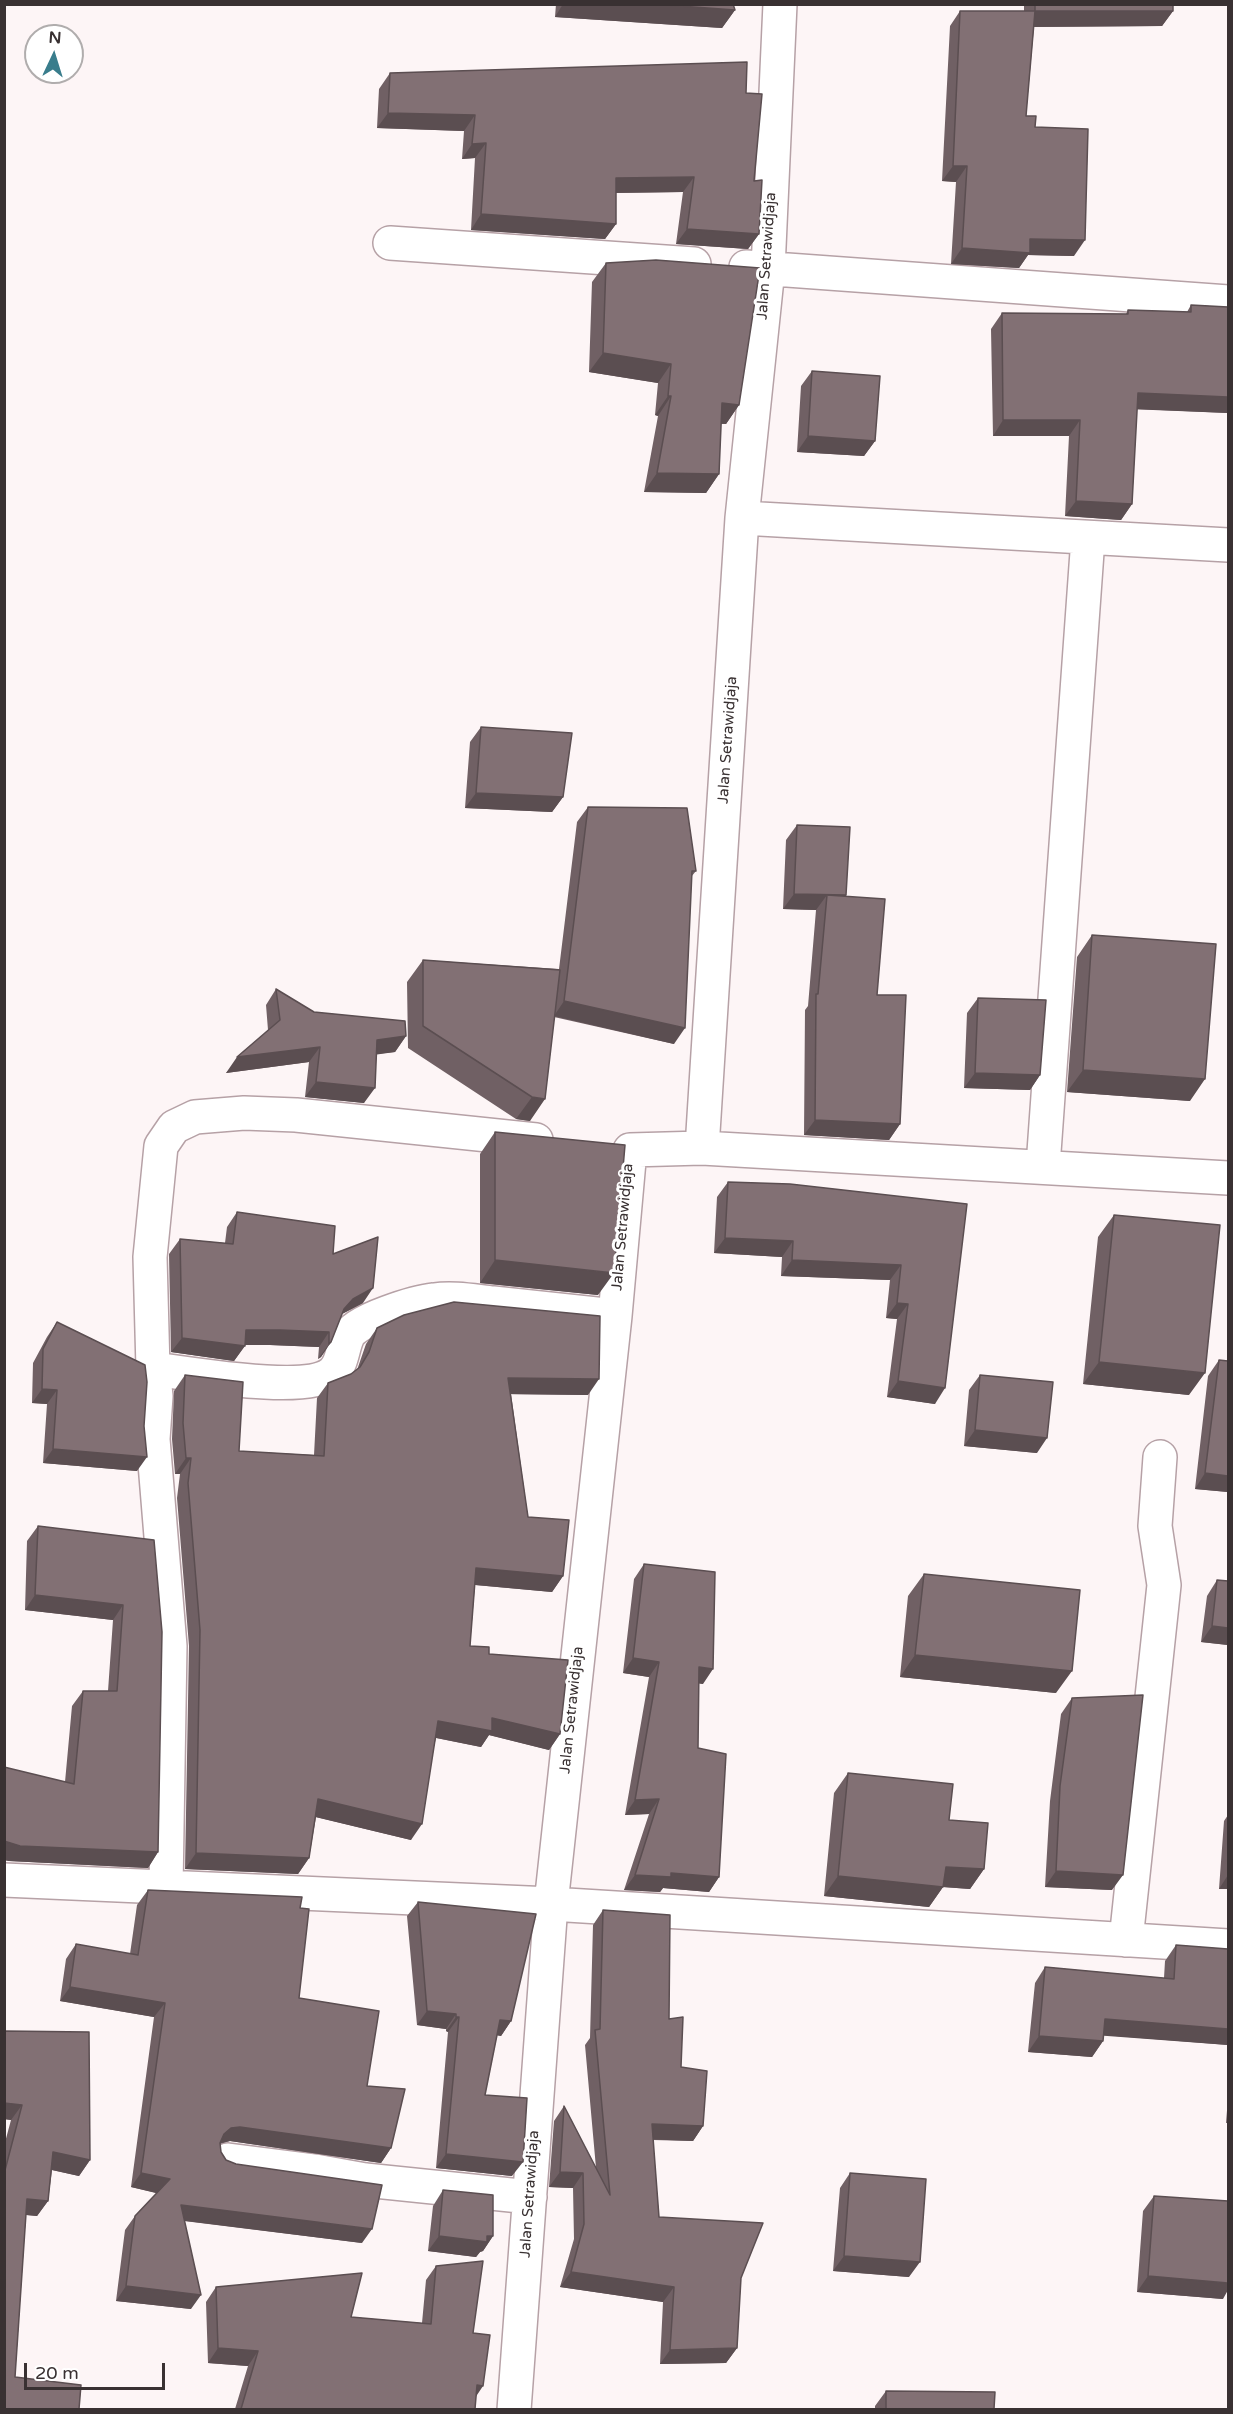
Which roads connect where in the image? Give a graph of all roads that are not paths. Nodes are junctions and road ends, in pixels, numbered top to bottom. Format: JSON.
{"nodes":[{"id":1,"x":780,"y":4,"type":"edge"},
{"id":2,"x":390,"y":243,"type":"dead end"},
{"id":3,"x":768,"y":269,"type":"junction"},
{"id":4,"x":1228,"y":302,"type":"edge"},
{"id":5,"x":742,"y":518,"type":"junction"},
{"id":6,"x":1088,"y":538,"type":"junction"},
{"id":7,"x":1228,"y":545,"type":"edge"},
{"id":8,"x":561,"y":1143,"type":"edge"},
{"id":9,"x":596,"y":1146,"type":"edge"},
{"id":10,"x":702,"y":1149,"type":"junction"},
{"id":11,"x":630,"y":1150,"type":"junction"},
{"id":12,"x":1044,"y":1166,"type":"junction"},
{"id":13,"x":1228,"y":1178,"type":"edge"},
{"id":14,"x":615,"y":1316,"type":"junction"},
{"id":15,"x":153,"y":1369,"type":"junction"},
{"id":16,"x":1160,"y":1457,"type":"dead end"},
{"id":17,"x":4,"y":1880,"type":"edge"},
{"id":18,"x":165,"y":1888,"type":"junction"},
{"id":19,"x":550,"y":1904,"type":"junction"},
{"id":20,"x":1126,"y":1940,"type":"junction"},
{"id":21,"x":1228,"y":1946,"type":"edge"},
{"id":22,"x":228,"y":2160,"type":"edge"},
{"id":23,"x":530,"y":2197,"type":"junction"},
{"id":24,"x":514,"y":2409,"type":"edge"}],
"edges":[{"from":1,"to":3,"type":"street","name":"Jalan Setrawidjaja"},
{"from":2,"to":3,"type":"street"},
{"from":3,"to":4,"type":"street"},
{"from":3,"to":5,"type":"street","name":"Jalan Setrawidjaja"},
{"from":5,"to":6,"type":"street"},
{"from":5,"to":10,"type":"street","name":"Jalan Setrawidjaja"},
{"from":6,"to":7,"type":"street"},
{"from":6,"to":12,"type":"street"},
{"from":8,"to":15,"type":"street"},
{"from":9,"to":11,"type":"street"},
{"from":10,"to":11,"type":"street","name":"Jalan Setrawidjaja"},
{"from":10,"to":12,"type":"street"},
{"from":11,"to":14,"type":"street","name":"Jalan Setrawidjaja"},
{"from":12,"to":13,"type":"street"},
{"from":14,"to":15,"type":"street"},
{"from":14,"to":19,"type":"street","name":"Jalan Setrawidjaja"},
{"from":15,"to":18,"type":"street"},
{"from":16,"to":20,"type":"street"},
{"from":17,"to":18,"type":"street"},
{"from":18,"to":19,"type":"street"},
{"from":19,"to":20,"type":"street"},
{"from":19,"to":23,"type":"street","name":"Jalan Setrawidjaja"},
{"from":20,"to":21,"type":"street"},
{"from":22,"to":23,"type":"street"},
{"from":23,"to":24,"type":"street","name":"Jalan Setrawidjaja"}]}
